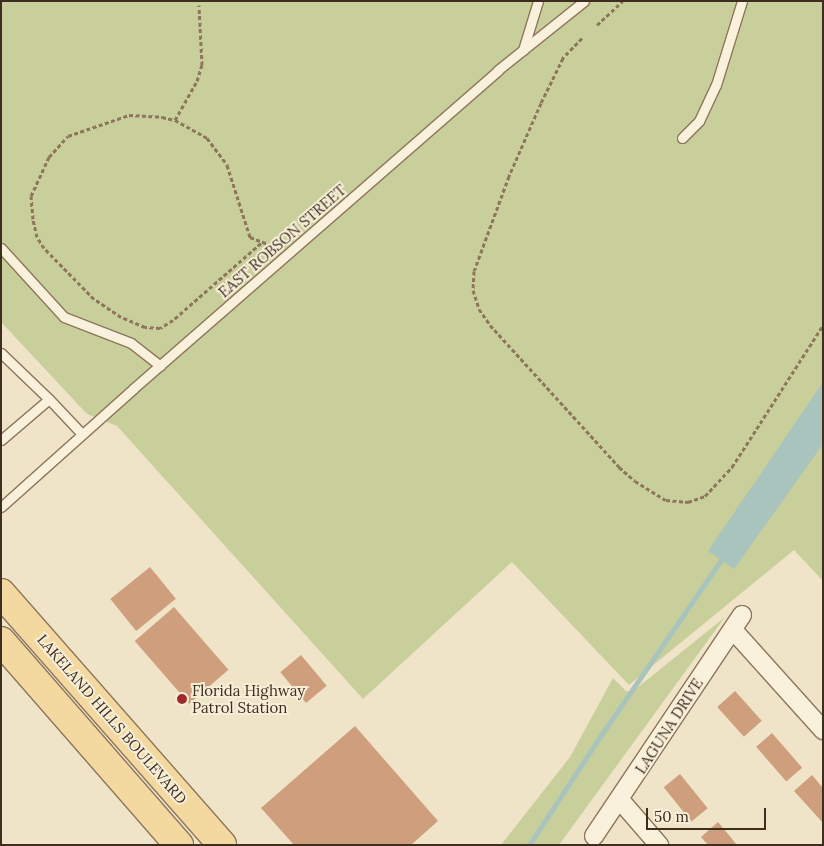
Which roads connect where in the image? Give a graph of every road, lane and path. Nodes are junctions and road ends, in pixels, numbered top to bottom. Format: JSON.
{"nodes":[{"id":1,"x":538,"y":1,"type":"edge"},
{"id":2,"x":584,"y":1,"type":"edge"},
{"id":3,"x":623,"y":1,"type":"edge"},
{"id":4,"x":742,"y":1,"type":"edge"},
{"id":5,"x":199,"y":5,"type":"dead end"},
{"id":6,"x":598,"y":25,"type":"dead end"},
{"id":7,"x":582,"y":38,"type":"dead end"},
{"id":8,"x":523,"y":50,"type":"junction"},
{"id":9,"x":175,"y":120,"type":"junction"},
{"id":10,"x":682,"y":138,"type":"dead end"},
{"id":11,"x":261,"y":243,"type":"junction"},
{"id":12,"x":1,"y":248,"type":"edge"},
{"id":13,"x":290,"y":252,"type":"junction"},
{"id":14,"x":823,"y":325,"type":"edge"},
{"id":15,"x":1,"y":353,"type":"edge"},
{"id":16,"x":160,"y":366,"type":"junction"},
{"id":17,"x":49,"y":399,"type":"junction"},
{"id":18,"x":82,"y":434,"type":"junction"},
{"id":19,"x":1,"y":440,"type":"edge"},
{"id":20,"x":1,"y":507,"type":"edge"},
{"id":21,"x":1,"y":592,"type":"edge"},
{"id":22,"x":1,"y":641,"type":"edge"},
{"id":23,"x":823,"y":730,"type":"edge"},
{"id":24,"x":620,"y":800,"type":"junction"},
{"id":25,"x":594,"y":836,"type":"dead end"},
{"id":26,"x":179,"y":845,"type":"edge"},
{"id":27,"x":222,"y":845,"type":"edge"},
{"id":28,"x":659,"y":845,"type":"edge"}],
"edges":[{"from":1,"to":8,"type":"lane"},
{"from":2,"to":8,"type":"lane","name":"EAST ROBSON STREET"},
{"from":3,"to":6,"type":"path"},
{"from":4,"to":10,"type":"lane"},
{"from":5,"to":9,"type":"path"},
{"from":7,"to":14,"type":"path"},
{"from":8,"to":13,"type":"lane","name":"EAST ROBSON STREET"},
{"from":9,"to":11,"type":"path"},
{"from":9,"to":11,"type":"path"},
{"from":11,"to":13,"type":"path"},
{"from":12,"to":16,"type":"lane"},
{"from":13,"to":16,"type":"lane","name":"EAST ROBSON STREET"},
{"from":15,"to":17,"type":"lane"},
{"from":16,"to":18,"type":"lane","name":"EAST ROBSON STREET"},
{"from":17,"to":18,"type":"lane"},
{"from":17,"to":19,"type":"lane"},
{"from":18,"to":20,"type":"lane","name":"EAST ROBSON STREET"},
{"from":21,"to":27,"type":"main road","name":"LAKELAND HILLS BOULEVARD"},
{"from":22,"to":26,"type":"main road"},
{"from":23,"to":24,"type":"street","name":"LAGUNA DRIVE"},
{"from":24,"to":25,"type":"street","name":"LAGUNA DRIVE"},
{"from":24,"to":28,"type":"street"}]}
